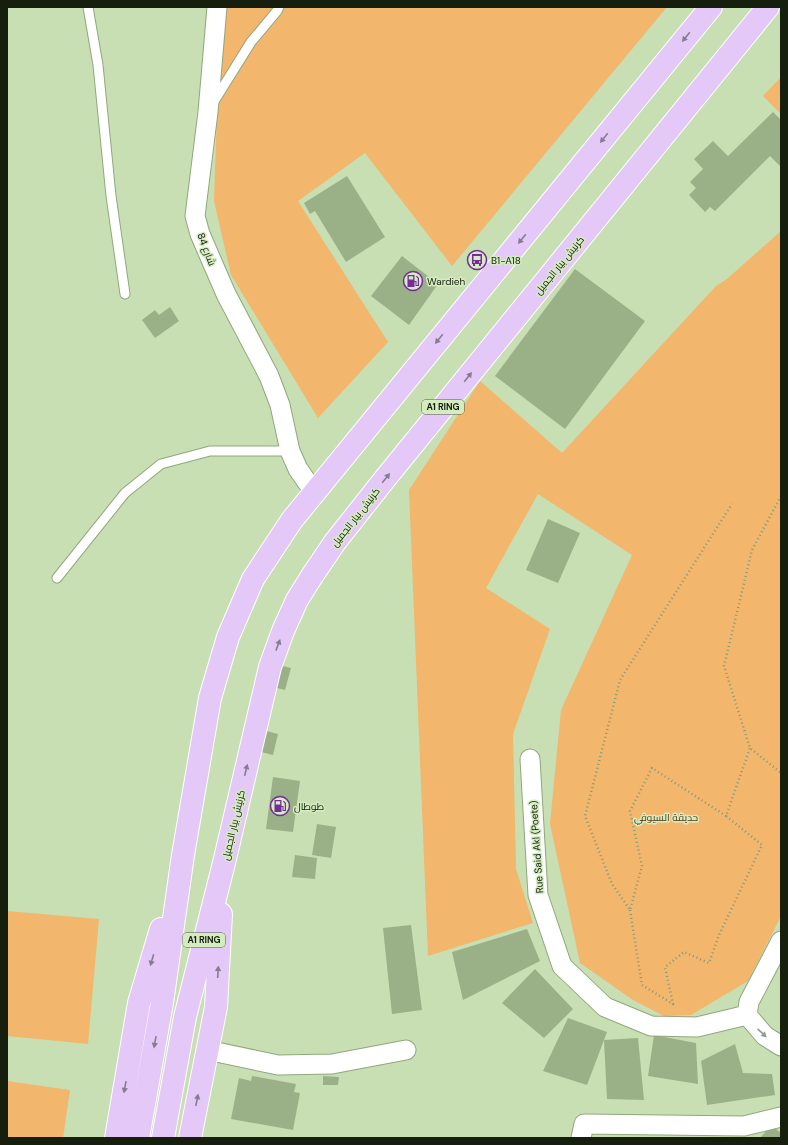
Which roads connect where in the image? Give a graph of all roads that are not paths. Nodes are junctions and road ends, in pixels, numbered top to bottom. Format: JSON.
{"nodes":[{"id":1,"x":88,"y":7,"type":"edge"},
{"id":2,"x":217,"y":7,"type":"edge"},
{"id":3,"x":278,"y":7,"type":"edge"},
{"id":4,"x":711,"y":7,"type":"edge"},
{"id":5,"x":768,"y":7,"type":"edge"},
{"id":6,"x":208,"y":112,"type":"junction"},
{"id":7,"x":124,"y":294,"type":"dead end"},
{"id":8,"x":290,"y":451,"type":"junction"},
{"id":9,"x":318,"y":488,"type":"junction"},
{"id":10,"x":57,"y":578,"type":"dead end"},
{"id":11,"x":530,"y":759,"type":"dead end"},
{"id":12,"x":183,"y":855,"type":"junction"},
{"id":13,"x":224,"y":863,"type":"junction"},
{"id":14,"x":781,"y":941,"type":"edge"},
{"id":15,"x":747,"y":1015,"type":"junction"},
{"id":16,"x":781,"y":1046,"type":"edge"},
{"id":17,"x":207,"y":1050,"type":"junction"},
{"id":18,"x":406,"y":1050,"type":"dead end"},
{"id":19,"x":781,"y":1117,"type":"edge"},
{"id":20,"x":116,"y":1138,"type":"edge"},
{"id":21,"x":138,"y":1138,"type":"edge"},
{"id":22,"x":163,"y":1138,"type":"edge"},
{"id":23,"x":190,"y":1138,"type":"edge"},
{"id":24,"x":581,"y":1138,"type":"edge"}],
"edges":[{"from":1,"to":7,"type":"lane"},
{"from":2,"to":6,"type":"street"},
{"from":3,"to":6,"type":"lane","name":"شارع 84"},
{"from":4,"to":9,"type":"highway","number":"A1 RING","one_way":true},
{"from":13,"to":5,"type":"highway","name":"كرنيش بيار الجميل","number":"A1 RING","one_way":true},
{"from":6,"to":8,"type":"street","name":"شارع 84"},
{"from":8,"to":9,"type":"street","name":"شارع 84"},
{"from":8,"to":10,"type":"lane"},
{"from":9,"to":12,"type":"highway","number":"A1 RING"},
{"from":11,"to":15,"type":"street","name":"Rue Said Akl (Poete)"},
{"from":12,"to":20,"type":"highway","one_way":true},
{"from":12,"to":21,"type":"highway","number":"A1 RING","one_way":true},
{"from":17,"to":13,"type":"highway","one_way":true},
{"from":13,"to":22,"type":"highway","name":"كرنيش بيار الجميل","number":"A1 RING"},
{"from":14,"to":15,"type":"street"},
{"from":15,"to":16,"type":"street","one_way":true},
{"from":17,"to":18,"type":"street"},
{"from":23,"to":17,"type":"highway","one_way":true},
{"from":19,"to":24,"type":"street"}]}
